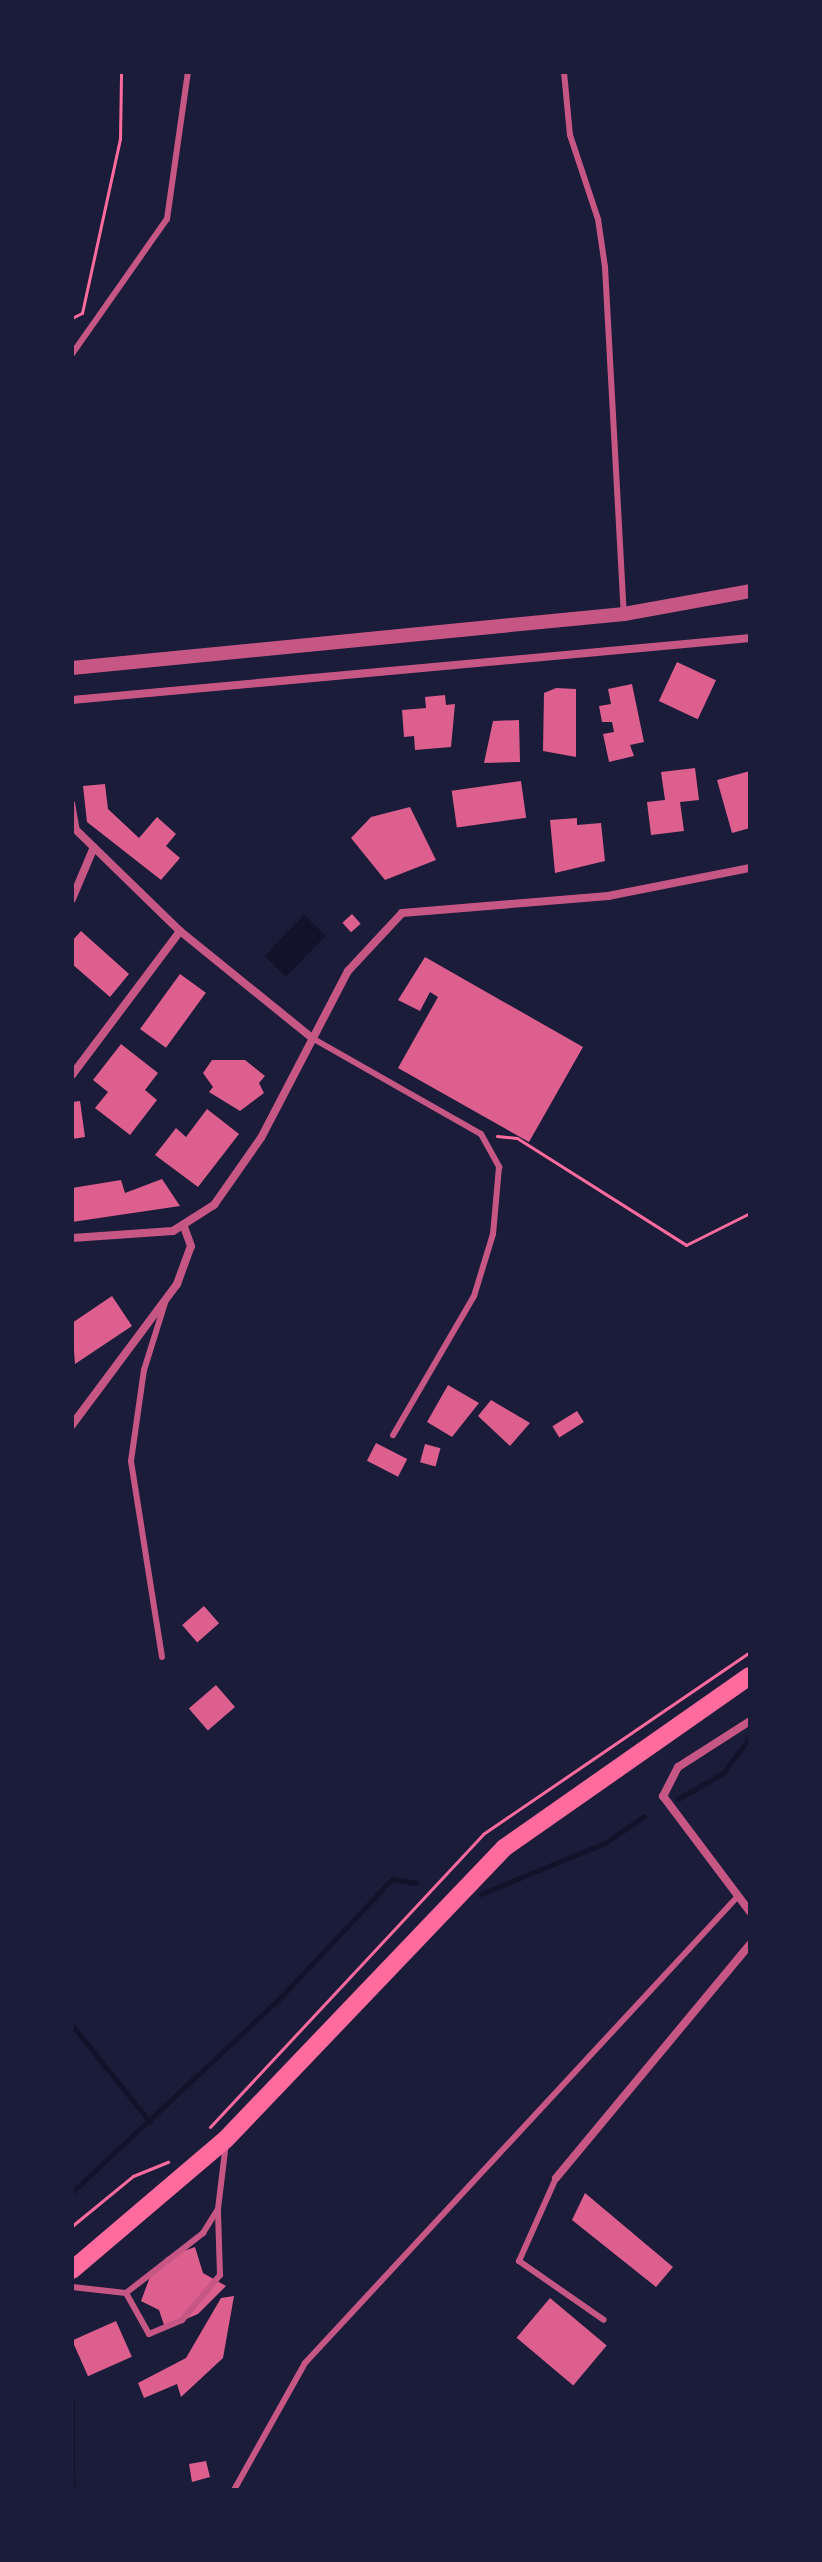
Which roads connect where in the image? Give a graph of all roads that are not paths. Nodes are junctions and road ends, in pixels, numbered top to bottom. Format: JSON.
{"nodes":[{"id":1,"x":188,"y":72,"type":"edge"},
{"id":2,"x":564,"y":72,"type":"edge"},
{"id":3,"x":72,"y":354,"type":"edge"},
{"id":4,"x":750,"y":591,"type":"edge"},
{"id":5,"x":624,"y":614,"type":"junction"},
{"id":6,"x":750,"y":638,"type":"edge"},
{"id":7,"x":72,"y":668,"type":"edge"},
{"id":8,"x":72,"y":700,"type":"edge"},
{"id":9,"x":72,"y":803,"type":"edge"},
{"id":10,"x":74,"y":828,"type":"edge"},
{"id":11,"x":94,"y":847,"type":"junction"},
{"id":12,"x":750,"y":868,"type":"edge"},
{"id":13,"x":72,"y":899,"type":"edge"},
{"id":14,"x":180,"y":931,"type":"junction"},
{"id":15,"x":312,"y":1038,"type":"junction"},
{"id":16,"x":72,"y":1075,"type":"edge"},
{"id":17,"x":184,"y":1227,"type":"junction"},
{"id":18,"x":72,"y":1238,"type":"edge"},
{"id":19,"x":165,"y":1303,"type":"junction"},
{"id":20,"x":72,"y":1425,"type":"edge"},
{"id":21,"x":393,"y":1435,"type":"dead end"},
{"id":22,"x":162,"y":1657,"type":"dead end"},
{"id":23,"x":750,"y":1676,"type":"edge"},
{"id":24,"x":750,"y":1721,"type":"edge"},
{"id":25,"x":738,"y":1896,"type":"junction"},
{"id":26,"x":750,"y":1912,"type":"edge"},
{"id":27,"x":750,"y":1944,"type":"edge"},
{"id":28,"x":226,"y":2139,"type":"junction"},
{"id":29,"x":556,"y":2178,"type":"joint"},
{"id":30,"x":218,"y":2209,"type":"junction"},
{"id":31,"x":72,"y":2270,"type":"edge"},
{"id":32,"x":72,"y":2287,"type":"edge"},
{"id":33,"x":126,"y":2293,"type":"junction"},
{"id":34,"x":604,"y":2320,"type":"dead end"},
{"id":35,"x":234,"y":2490,"type":"edge"}],
"edges":[{"from":1,"to":3,"type":"lane"},
{"from":2,"to":5,"type":"lane"},
{"from":4,"to":5,"type":"street"},
{"from":5,"to":7,"type":"street"},
{"from":6,"to":8,"type":"street"},
{"from":9,"to":10,"type":"lane"},
{"from":10,"to":11,"type":"street"},
{"from":11,"to":13,"type":"street"},
{"from":11,"to":14,"type":"street"},
{"from":12,"to":15,"type":"street"},
{"from":14,"to":15,"type":"street"},
{"from":14,"to":16,"type":"street"},
{"from":15,"to":17,"type":"street"},
{"from":15,"to":21,"type":"lane"},
{"from":17,"to":18,"type":"street"},
{"from":17,"to":19,"type":"street"},
{"from":19,"to":20,"type":"street"},
{"from":19,"to":22,"type":"lane"},
{"from":23,"to":28,"type":"main road"},
{"from":24,"to":25,"type":"street"},
{"from":25,"to":26,"type":"street"},
{"from":25,"to":35,"type":"lane"},
{"from":27,"to":29,"type":"street"},
{"from":28,"to":30,"type":"lane"},
{"from":28,"to":31,"type":"main road"},
{"from":29,"to":34,"type":"lane"},
{"from":30,"to":33,"type":"lane"},
{"from":30,"to":33,"type":"lane"},
{"from":32,"to":33,"type":"lane"}]}
